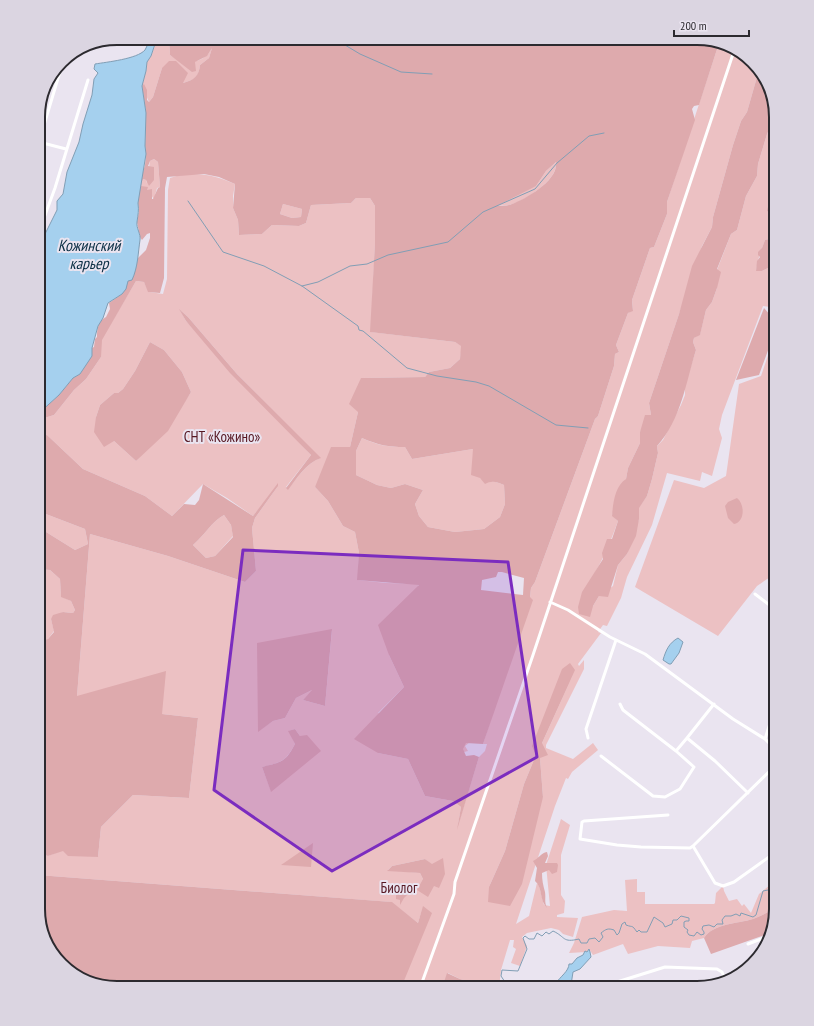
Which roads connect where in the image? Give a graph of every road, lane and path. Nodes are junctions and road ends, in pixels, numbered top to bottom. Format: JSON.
{"nodes":[{"id":1,"x":733,"y":55,"type":"edge"},
{"id":2,"x":59,"y":74,"type":"edge"},
{"id":3,"x":88,"y":80,"type":"dead end"},
{"id":4,"x":45,"y":120,"type":"edge"},
{"id":5,"x":45,"y":144,"type":"edge"},
{"id":6,"x":66,"y":149,"type":"junction"},
{"id":7,"x":45,"y":215,"type":"edge"},
{"id":8,"x":755,"y":594,"type":"dead end"},
{"id":9,"x":550,"y":602,"type":"junction"},
{"id":10,"x":769,"y":605,"type":"edge"},
{"id":11,"x":616,"y":640,"type":"junction"},
{"id":12,"x":620,"y":704,"type":"dead end"},
{"id":13,"x":714,"y":704,"type":"junction"},
{"id":14,"x":769,"y":726,"type":"edge"},
{"id":15,"x":588,"y":738,"type":"dead end"},
{"id":16,"x":687,"y":738,"type":"junction"},
{"id":17,"x":765,"y":739,"type":"junction"},
{"id":18,"x":769,"y":743,"type":"edge"},
{"id":19,"x":676,"y":750,"type":"junction"},
{"id":20,"x":601,"y":756,"type":"dead end"},
{"id":21,"x":769,"y":772,"type":"edge"},
{"id":22,"x":748,"y":793,"type":"junction"},
{"id":23,"x":668,"y":815,"type":"dead end"},
{"id":24,"x":693,"y":846,"type":"junction"},
{"id":25,"x":769,"y":857,"type":"edge"},
{"id":26,"x":763,"y":938,"type":"edge"},
{"id":27,"x":748,"y":944,"type":"dead end"},
{"id":28,"x":724,"y":976,"type":"edge"},
{"id":29,"x":423,"y":981,"type":"edge"},
{"id":30,"x":620,"y":981,"type":"edge"}],
"edges":[{"from":1,"to":9,"type":"street"},
{"from":2,"to":4,"type":"street"},
{"from":3,"to":6,"type":"street"},
{"from":5,"to":6,"type":"street"},
{"from":6,"to":7,"type":"street"},
{"from":8,"to":10,"type":"street"},
{"from":9,"to":11,"type":"street"},
{"from":9,"to":29,"type":"street"},
{"from":11,"to":13,"type":"street"},
{"from":11,"to":15,"type":"street"},
{"from":12,"to":19,"type":"street"},
{"from":13,"to":16,"type":"street"},
{"from":13,"to":17,"type":"street"},
{"from":14,"to":17,"type":"street"},
{"from":16,"to":19,"type":"street"},
{"from":16,"to":22,"type":"street"},
{"from":17,"to":18,"type":"street"},
{"from":19,"to":20,"type":"street"},
{"from":21,"to":22,"type":"street"},
{"from":22,"to":24,"type":"street"},
{"from":23,"to":24,"type":"street"},
{"from":24,"to":25,"type":"street"},
{"from":26,"to":27,"type":"street"},
{"from":28,"to":30,"type":"street"}]}
